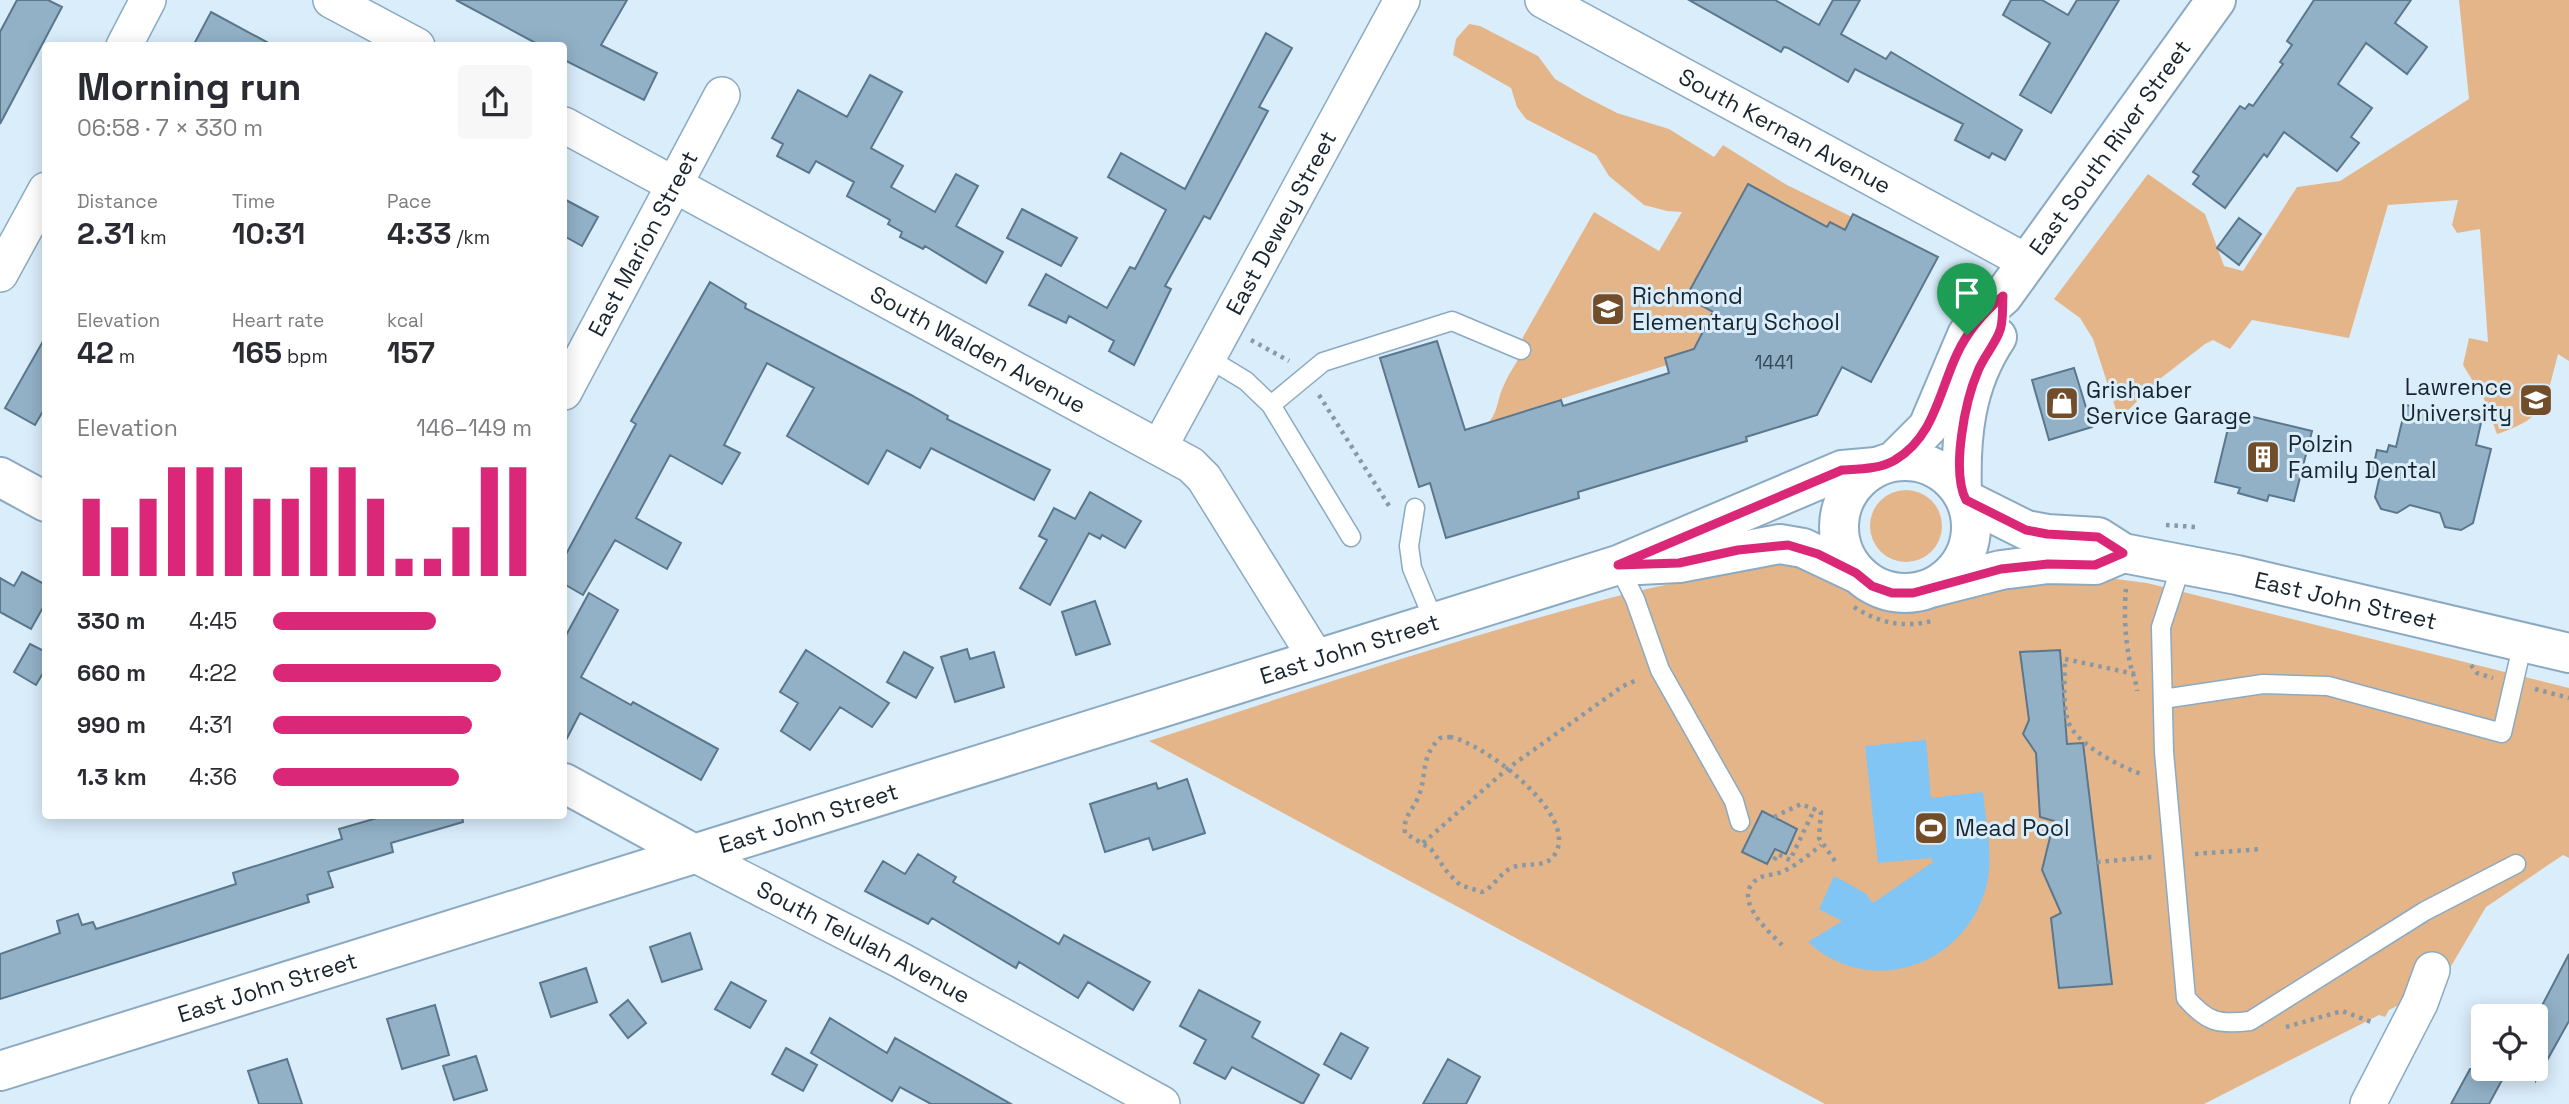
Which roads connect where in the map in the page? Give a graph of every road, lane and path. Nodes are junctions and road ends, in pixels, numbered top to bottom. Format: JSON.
{"nodes":[{"id":1,"x":148,"y":0,"type":"edge"},
{"id":2,"x":331,"y":0,"type":"edge"},
{"id":3,"x":1402,"y":0,"type":"edge"},
{"id":4,"x":1543,"y":0,"type":"edge"},
{"id":5,"x":2216,"y":0,"type":"edge"},
{"id":6,"x":126,"y":42,"type":"edge"},
{"id":7,"x":410,"y":42,"type":"edge"},
{"id":8,"x":722,"y":94,"type":"dead end"},
{"id":9,"x":567,"y":127,"type":"edge"},
{"id":10,"x":674,"y":186,"type":"junction"},
{"id":11,"x":42,"y":197,"type":"edge"},
{"id":12,"x":2027,"y":262,"type":"junction"},
{"id":13,"x":0,"y":274,"type":"edge"},
{"id":14,"x":2003,"y":296,"type":"junction"},
{"id":15,"x":1226,"y":325,"type":"junction"},
{"id":16,"x":1521,"y":349,"type":"dead end"},
{"id":17,"x":1208,"y":358,"type":"junction"},
{"id":18,"x":1307,"y":376,"type":"junction"},
{"id":19,"x":567,"y":386,"type":"edge"},
{"id":20,"x":1271,"y":405,"type":"junction"},
{"id":21,"x":1160,"y":446,"type":"junction"},
{"id":22,"x":1885,"y":464,"type":"junction"},
{"id":23,"x":0,"y":477,"type":"edge"},
{"id":24,"x":1964,"y":496,"type":"junction"},
{"id":25,"x":42,"y":500,"type":"edge"},
{"id":26,"x":1415,"y":508,"type":"joint"},
{"id":27,"x":1351,"y":537,"type":"dead end"},
{"id":28,"x":2182,"y":564,"type":"junction"},
{"id":29,"x":1618,"y":565,"type":"junction"},
{"id":30,"x":2124,"y":571,"type":"junction"},
{"id":31,"x":1856,"y":573,"type":"junction"},
{"id":32,"x":1933,"y":588,"type":"junction"},
{"id":33,"x":1434,"y":621,"type":"junction"},
{"id":34,"x":2523,"y":642,"type":"junction"},
{"id":35,"x":2569,"y":653,"type":"edge"},
{"id":36,"x":1316,"y":658,"type":"junction"},
{"id":37,"x":1660,"y":670,"type":"junction"},
{"id":38,"x":2135,"y":675,"type":"junction"},
{"id":39,"x":2163,"y":699,"type":"junction"},
{"id":40,"x":2138,"y":700,"type":"dead end"},
{"id":41,"x":2143,"y":763,"type":"dead end"},
{"id":42,"x":1507,"y":769,"type":"junction"},
{"id":43,"x":2144,"y":776,"type":"junction"},
{"id":44,"x":567,"y":785,"type":"edge"},
{"id":45,"x":2146,"y":789,"type":"dead end"},
{"id":46,"x":1815,"y":808,"type":"junction"},
{"id":47,"x":1774,"y":817,"type":"dead end"},
{"id":48,"x":1740,"y":822,"type":"dead end"},
{"id":49,"x":1423,"y":843,"type":"junction"},
{"id":50,"x":2151,"y":844,"type":"dead end"},
{"id":51,"x":1822,"y":845,"type":"junction"},
{"id":52,"x":2262,"y":849,"type":"dead end"},
{"id":53,"x":694,"y":854,"type":"junction"},
{"id":54,"x":2194,"y":854,"type":"dead end"},
{"id":55,"x":2153,"y":857,"type":"junction"},
{"id":56,"x":1774,"y":860,"type":"dead end"},
{"id":57,"x":1835,"y":861,"type":"dead end"},
{"id":58,"x":2097,"y":862,"type":"dead end"},
{"id":59,"x":2516,"y":864,"type":"dead end"},
{"id":60,"x":2154,"y":870,"type":"dead end"},
{"id":61,"x":1782,"y":945,"type":"dead end"},
{"id":62,"x":2432,"y":970,"type":"dead end"},
{"id":63,"x":2284,"y":1028,"type":"dead end"},
{"id":64,"x":2404,"y":1036,"type":"junction"},
{"id":65,"x":0,"y":1071,"type":"edge"},
{"id":66,"x":1162,"y":1104,"type":"edge"},
{"id":67,"x":2368,"y":1104,"type":"edge"}],
"edges":[{"from":1,"to":6,"type":"street"},
{"from":2,"to":7,"type":"street"},
{"from":3,"to":15,"type":"street","name":"East Dewey Street"},
{"from":4,"to":12,"type":"street","name":"South Kernan Avenue"},
{"from":5,"to":12,"type":"street","name":"East South River Street"},
{"from":8,"to":10,"type":"street","name":"East Marion Street"},
{"from":9,"to":10,"type":"street","name":"South Walden Avenue"},
{"from":10,"to":19,"type":"street","name":"East Marion Street"},
{"from":10,"to":21,"type":"street","name":"South Walden Avenue"},
{"from":11,"to":13,"type":"street"},
{"from":12,"to":14,"type":"street","name":"East South River Street"},
{"from":14,"to":22,"type":"street","name":"East South River Street"},
{"from":14,"to":24,"type":"street"},
{"from":15,"to":17,"type":"street","name":"East Dewey Street"},
{"from":15,"to":18,"type":"path"},
{"from":16,"to":18,"type":"lane"},
{"from":17,"to":20,"type":"lane"},
{"from":17,"to":21,"type":"street","name":"East Dewey Street"},
{"from":18,"to":20,"type":"lane"},
{"from":18,"to":26,"type":"path"},
{"from":20,"to":27,"type":"lane"},
{"from":21,"to":36,"type":"street","name":"South Walden Avenue"},
{"from":22,"to":24,"type":"street"},
{"from":22,"to":29,"type":"street","name":"East John Street"},
{"from":22,"to":31,"type":"street"},
{"from":23,"to":25,"type":"street"},
{"from":24,"to":30,"type":"street","name":"East John Street"},
{"from":24,"to":32,"type":"street"},
{"from":26,"to":33,"type":"lane"},
{"from":28,"to":30,"type":"street","name":"East John Street"},
{"from":28,"to":34,"type":"street","name":"East John Street"},
{"from":28,"to":39,"type":"lane"},
{"from":29,"to":31,"type":"street","name":"East John Street"},
{"from":29,"to":33,"type":"street","name":"East John Street"},
{"from":29,"to":37,"type":"lane"},
{"from":30,"to":32,"type":"street"},
{"from":30,"to":38,"type":"path"},
{"from":31,"to":32,"type":"street"},
{"from":33,"to":36,"type":"street","name":"East John Street"},
{"from":34,"to":35,"type":"street","name":"East John Street"},
{"from":34,"to":39,"type":"lane"},
{"from":36,"to":53,"type":"street","name":"East John Street"},
{"from":37,"to":42,"type":"path"},
{"from":37,"to":48,"type":"lane"},
{"from":38,"to":40,"type":"path"},
{"from":38,"to":43,"type":"path"},
{"from":39,"to":59,"type":"lane"},
{"from":41,"to":43,"type":"path"},
{"from":42,"to":49,"type":"path"},
{"from":42,"to":49,"type":"path"},
{"from":42,"to":49,"type":"path"},
{"from":43,"to":45,"type":"path"},
{"from":44,"to":53,"type":"street","name":"South Telulah Avenue"},
{"from":46,"to":47,"type":"path"},
{"from":46,"to":51,"type":"path"},
{"from":46,"to":56,"type":"path"},
{"from":50,"to":55,"type":"path"},
{"from":51,"to":57,"type":"path"},
{"from":51,"to":61,"type":"path"},
{"from":52,"to":54,"type":"path"},
{"from":53,"to":65,"type":"street","name":"East John Street"},
{"from":53,"to":66,"type":"street","name":"South Telulah Avenue"},
{"from":55,"to":58,"type":"path"},
{"from":55,"to":60,"type":"path"},
{"from":62,"to":64,"type":"street"},
{"from":63,"to":64,"type":"path"},
{"from":64,"to":67,"type":"street"}]}
